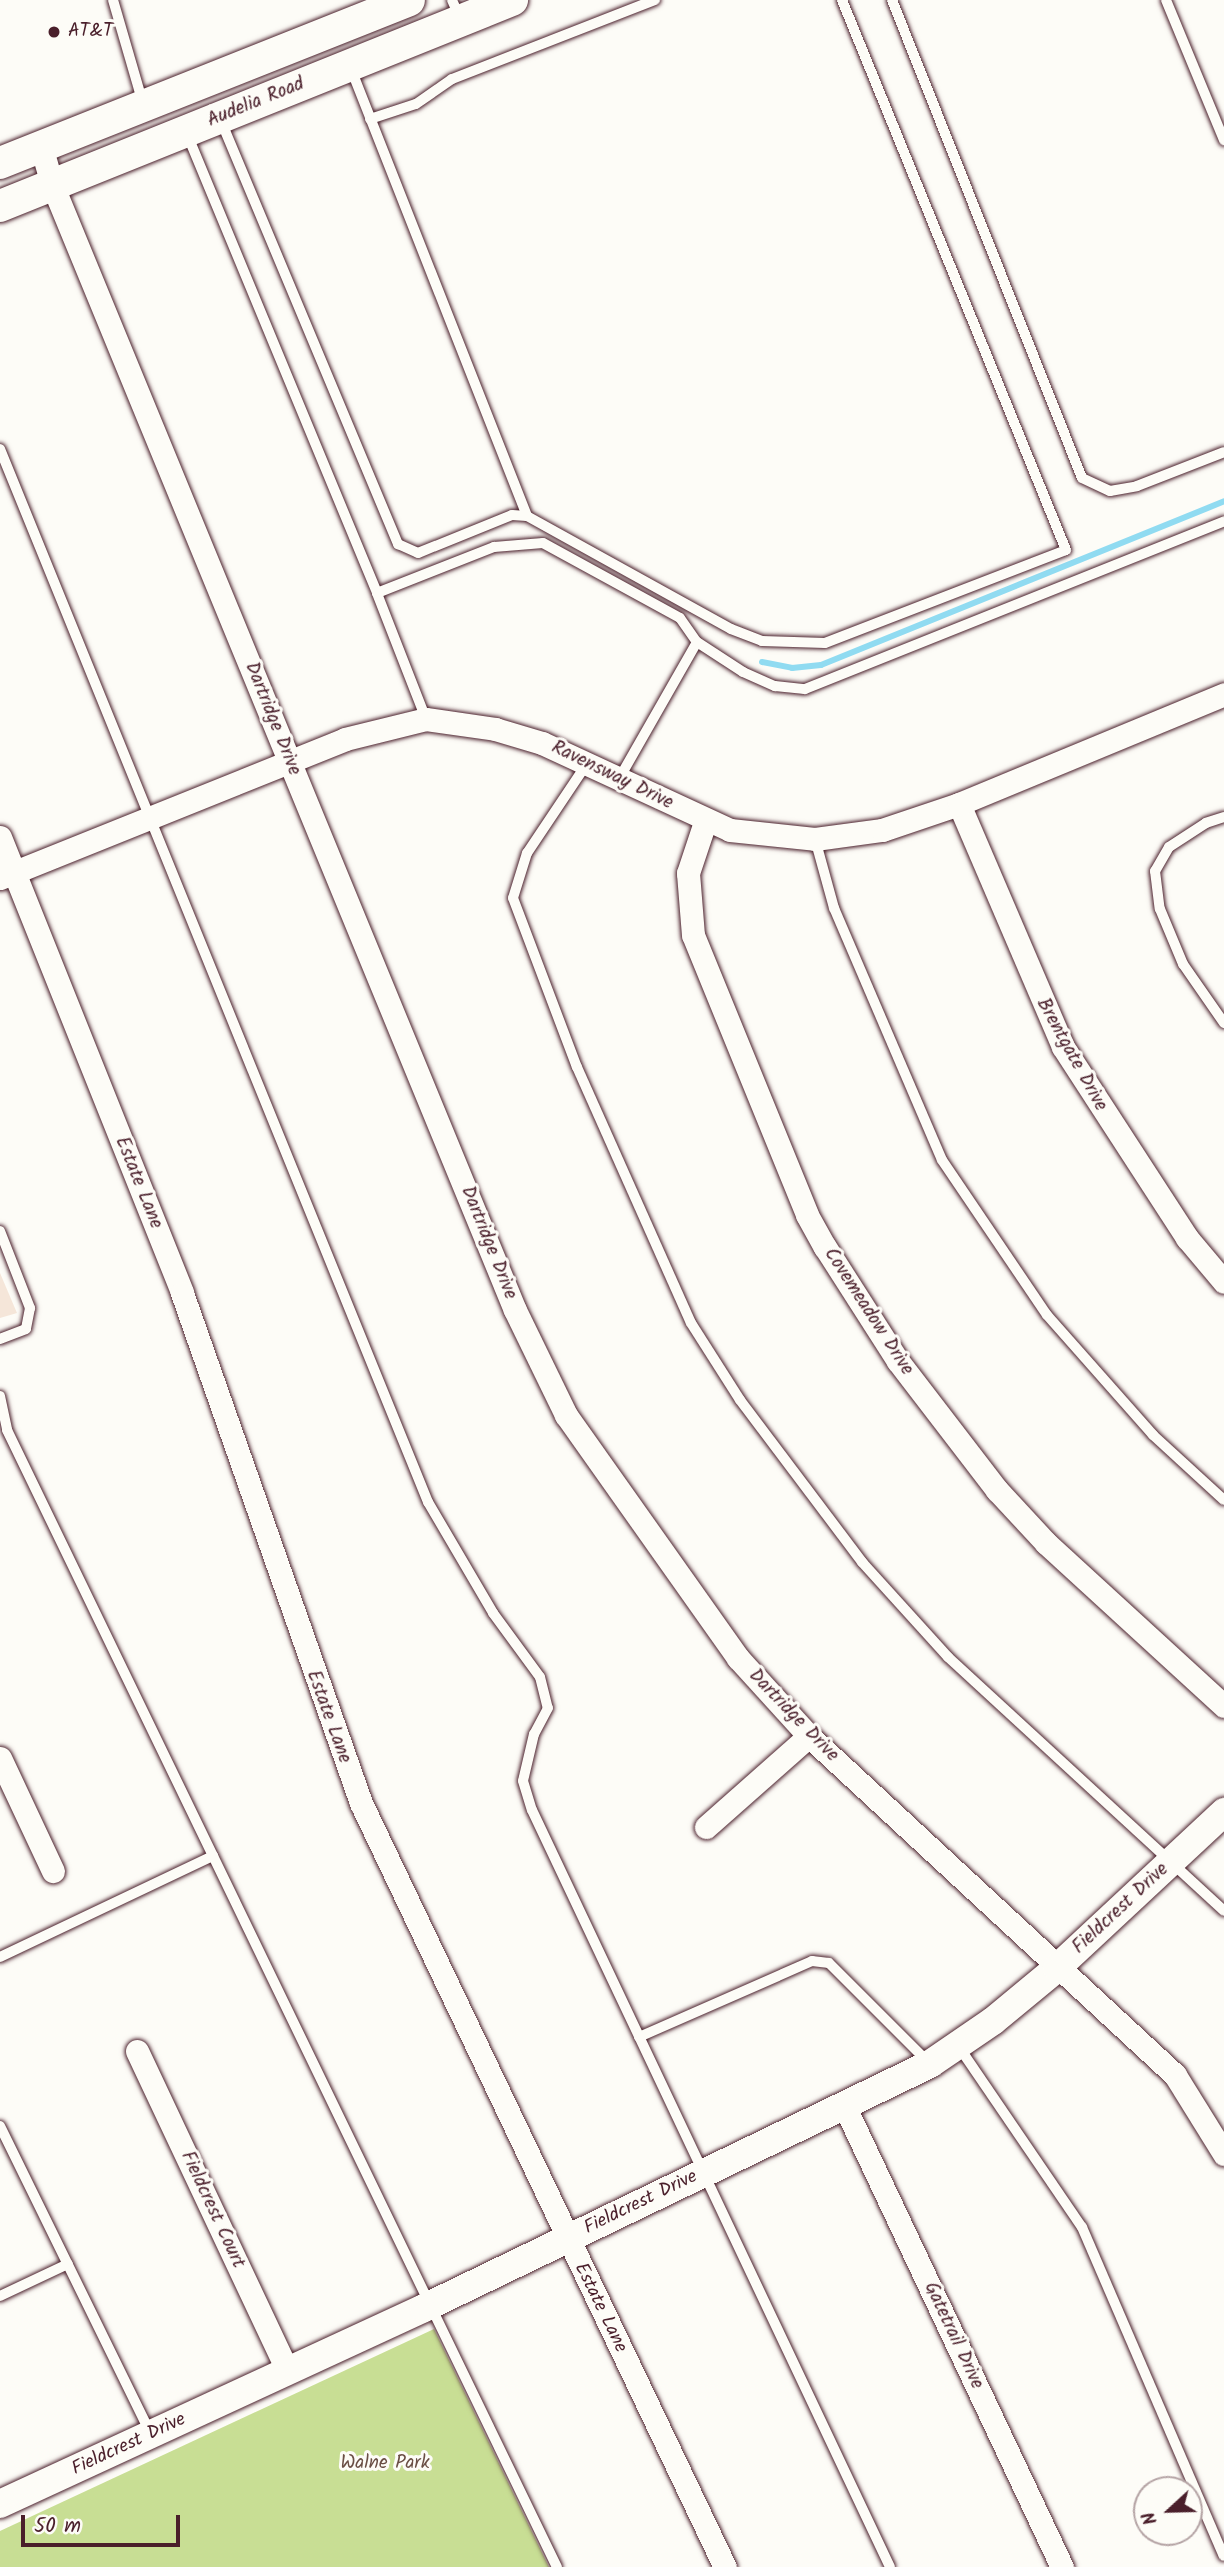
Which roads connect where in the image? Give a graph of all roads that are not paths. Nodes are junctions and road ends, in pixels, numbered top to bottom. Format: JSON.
{"nodes":[{"id":1,"x":113,"y":0,"type":"edge"},
{"id":2,"x":409,"y":0,"type":"edge"},
{"id":3,"x":512,"y":0,"type":"edge"},
{"id":4,"x":655,"y":0,"type":"edge"},
{"id":5,"x":842,"y":0,"type":"edge"},
{"id":6,"x":892,"y":0,"type":"edge"},
{"id":7,"x":1166,"y":0,"type":"edge"},
{"id":8,"x":456,"y":10,"type":"edge"},
{"id":9,"x":349,"y":65,"type":"junction"},
{"id":10,"x":144,"y":105,"type":"junction"},
{"id":11,"x":219,"y":117,"type":"junction"},
{"id":12,"x":370,"y":119,"type":"junction"},
{"id":13,"x":186,"y":131,"type":"junction"},
{"id":14,"x":1224,"y":140,"type":"edge"},
{"id":15,"x":41,"y":146,"type":"junction"},
{"id":16,"x":0,"y":163,"type":"edge"},
{"id":17,"x":51,"y":184,"type":"junction"},
{"id":18,"x":0,"y":205,"type":"edge"},
{"id":19,"x":0,"y":449,"type":"edge"},
{"id":20,"x":1224,"y":452,"type":"edge"},
{"id":21,"x":527,"y":516,"type":"junction"},
{"id":22,"x":1224,"y":521,"type":"edge"},
{"id":23,"x":377,"y":593,"type":"junction"},
{"id":24,"x":697,"y":642,"type":"junction"},
{"id":25,"x":1224,"y":694,"type":"edge"},
{"id":26,"x":426,"y":719,"type":"junction"},
{"id":27,"x":290,"y":761,"type":"junction"},
{"id":28,"x":589,"y":761,"type":"junction"},
{"id":29,"x":620,"y":777,"type":"junction"},
{"id":30,"x":959,"y":804,"type":"junction"},
{"id":31,"x":1224,"y":817,"type":"edge"},
{"id":32,"x":150,"y":818,"type":"junction"},
{"id":33,"x":705,"y":822,"type":"junction"},
{"id":34,"x":0,"y":838,"type":"edge"},
{"id":35,"x":815,"y":839,"type":"junction"},
{"id":36,"x":7,"y":875,"type":"edge"},
{"id":37,"x":1224,"y":1023,"type":"edge"},
{"id":38,"x":0,"y":1231,"type":"edge"},
{"id":39,"x":1224,"y":1282,"type":"edge"},
{"id":40,"x":0,"y":1339,"type":"edge"},
{"id":41,"x":0,"y":1396,"type":"edge"},
{"id":42,"x":1224,"y":1500,"type":"edge"},
{"id":43,"x":1224,"y":1706,"type":"edge"},
{"id":44,"x":809,"y":1737,"type":"junction"},
{"id":45,"x":0,"y":1758,"type":"edge"},
{"id":46,"x":1224,"y":1812,"type":"edge"},
{"id":47,"x":706,"y":1827,"type":"dead end"},
{"id":48,"x":213,"y":1856,"type":"junction"},
{"id":49,"x":1170,"y":1864,"type":"junction"},
{"id":50,"x":52,"y":1871,"type":"dead end"},
{"id":51,"x":1224,"y":1911,"type":"edge"},
{"id":52,"x":0,"y":1957,"type":"edge"},
{"id":53,"x":1057,"y":1968,"type":"junction"},
{"id":54,"x":639,"y":2037,"type":"junction"},
{"id":55,"x":959,"y":2047,"type":"junction"},
{"id":56,"x":137,"y":2051,"type":"dead end"},
{"id":57,"x":930,"y":2064,"type":"junction"},
{"id":58,"x":844,"y":2105,"type":"junction"},
{"id":59,"x":0,"y":2126,"type":"edge"},
{"id":60,"x":1224,"y":2154,"type":"edge"},
{"id":61,"x":704,"y":2172,"type":"junction"},
{"id":62,"x":567,"y":2239,"type":"junction"},
{"id":63,"x":68,"y":2264,"type":"junction"},
{"id":64,"x":0,"y":2295,"type":"edge"},
{"id":65,"x":430,"y":2304,"type":"junction"},
{"id":66,"x":287,"y":2370,"type":"junction"},
{"id":67,"x":152,"y":2434,"type":"junction"},
{"id":68,"x":0,"y":2504,"type":"edge"},
{"id":69,"x":1224,"y":2556,"type":"edge"},
{"id":70,"x":557,"y":2567,"type":"edge"},
{"id":71,"x":725,"y":2567,"type":"edge"},
{"id":72,"x":890,"y":2567,"type":"edge"},
{"id":73,"x":1062,"y":2567,"type":"edge"}],
"edges":[{"from":1,"to":10,"type":"lane"},
{"from":2,"to":10,"type":"main road","name":"Audelia Road"},
{"from":3,"to":8,"type":"main road","name":"Audelia Road"},
{"from":4,"to":12,"type":"lane"},
{"from":5,"to":21,"type":"lane"},
{"from":6,"to":20,"type":"lane"},
{"from":7,"to":14,"type":"lane"},
{"from":8,"to":9,"type":"main road","name":"Audelia Road"},
{"from":9,"to":11,"type":"main road","name":"Audelia Road"},
{"from":9,"to":12,"type":"lane"},
{"from":10,"to":15,"type":"main road","name":"Audelia Road"},
{"from":11,"to":13,"type":"main road","name":"Audelia Road"},
{"from":11,"to":21,"type":"lane"},
{"from":12,"to":21,"type":"lane"},
{"from":13,"to":17,"type":"main road","name":"Audelia Road"},
{"from":13,"to":23,"type":"lane"},
{"from":15,"to":16,"type":"main road","name":"Audelia Road"},
{"from":15,"to":17,"type":"street","name":"Dartridge Drive"},
{"from":17,"to":18,"type":"main road","name":"Audelia Road"},
{"from":17,"to":27,"type":"street","name":"Dartridge Drive"},
{"from":19,"to":32,"type":"lane"},
{"from":22,"to":24,"type":"lane"},
{"from":23,"to":24,"type":"lane"},
{"from":23,"to":26,"type":"lane"},
{"from":24,"to":29,"type":"lane"},
{"from":25,"to":30,"type":"street","name":"Ravensway Drive"},
{"from":26,"to":27,"type":"street","name":"Ravensway Drive"},
{"from":26,"to":28,"type":"street","name":"Ravensway Drive"},
{"from":27,"to":32,"type":"street","name":"Ravensway Drive"},
{"from":27,"to":44,"type":"street","name":"Dartridge Drive"},
{"from":28,"to":29,"type":"street","name":"Ravensway Drive"},
{"from":28,"to":49,"type":"lane"},
{"from":29,"to":33,"type":"street","name":"Ravensway Drive"},
{"from":30,"to":35,"type":"street","name":"Ravensway Drive"},
{"from":30,"to":39,"type":"street","name":"Brentgate Drive"},
{"from":31,"to":37,"type":"lane"},
{"from":32,"to":36,"type":"street","name":"Ravensway Drive"},
{"from":32,"to":54,"type":"lane"},
{"from":33,"to":35,"type":"street","name":"Ravensway Drive"},
{"from":33,"to":43,"type":"street","name":"Covemeadow Drive"},
{"from":34,"to":36,"type":"street","name":"Estate Lane"},
{"from":35,"to":42,"type":"lane"},
{"from":36,"to":62,"type":"street","name":"Estate Lane"},
{"from":38,"to":40,"type":"lane"},
{"from":41,"to":48,"type":"lane"},
{"from":44,"to":47,"type":"street"},
{"from":44,"to":53,"type":"street","name":"Dartridge Drive"},
{"from":45,"to":50,"type":"street"},
{"from":46,"to":49,"type":"street","name":"Fieldcrest Drive"},
{"from":48,"to":52,"type":"lane"},
{"from":48,"to":65,"type":"lane"},
{"from":49,"to":51,"type":"lane"},
{"from":49,"to":53,"type":"street","name":"Fieldcrest Drive"},
{"from":53,"to":55,"type":"street","name":"Fieldcrest Drive"},
{"from":53,"to":60,"type":"street","name":"Dartridge Drive"},
{"from":54,"to":57,"type":"lane"},
{"from":54,"to":61,"type":"lane"},
{"from":55,"to":57,"type":"street","name":"Fieldcrest Drive"},
{"from":55,"to":69,"type":"lane"},
{"from":56,"to":66,"type":"street","name":"Fieldcrest Court"},
{"from":57,"to":58,"type":"street","name":"Fieldcrest Drive"},
{"from":58,"to":61,"type":"street","name":"Fieldcrest Drive"},
{"from":58,"to":73,"type":"street","name":"Gatetrail Drive"},
{"from":59,"to":63,"type":"lane"},
{"from":61,"to":62,"type":"street","name":"Fieldcrest Drive"},
{"from":61,"to":72,"type":"lane"},
{"from":62,"to":65,"type":"street","name":"Fieldcrest Drive"},
{"from":62,"to":71,"type":"street","name":"Estate Lane"},
{"from":63,"to":64,"type":"lane"},
{"from":63,"to":67,"type":"lane"},
{"from":65,"to":66,"type":"street","name":"Fieldcrest Drive"},
{"from":65,"to":70,"type":"lane"},
{"from":66,"to":67,"type":"street","name":"Fieldcrest Drive"},
{"from":67,"to":68,"type":"street","name":"Fieldcrest Drive"}]}
